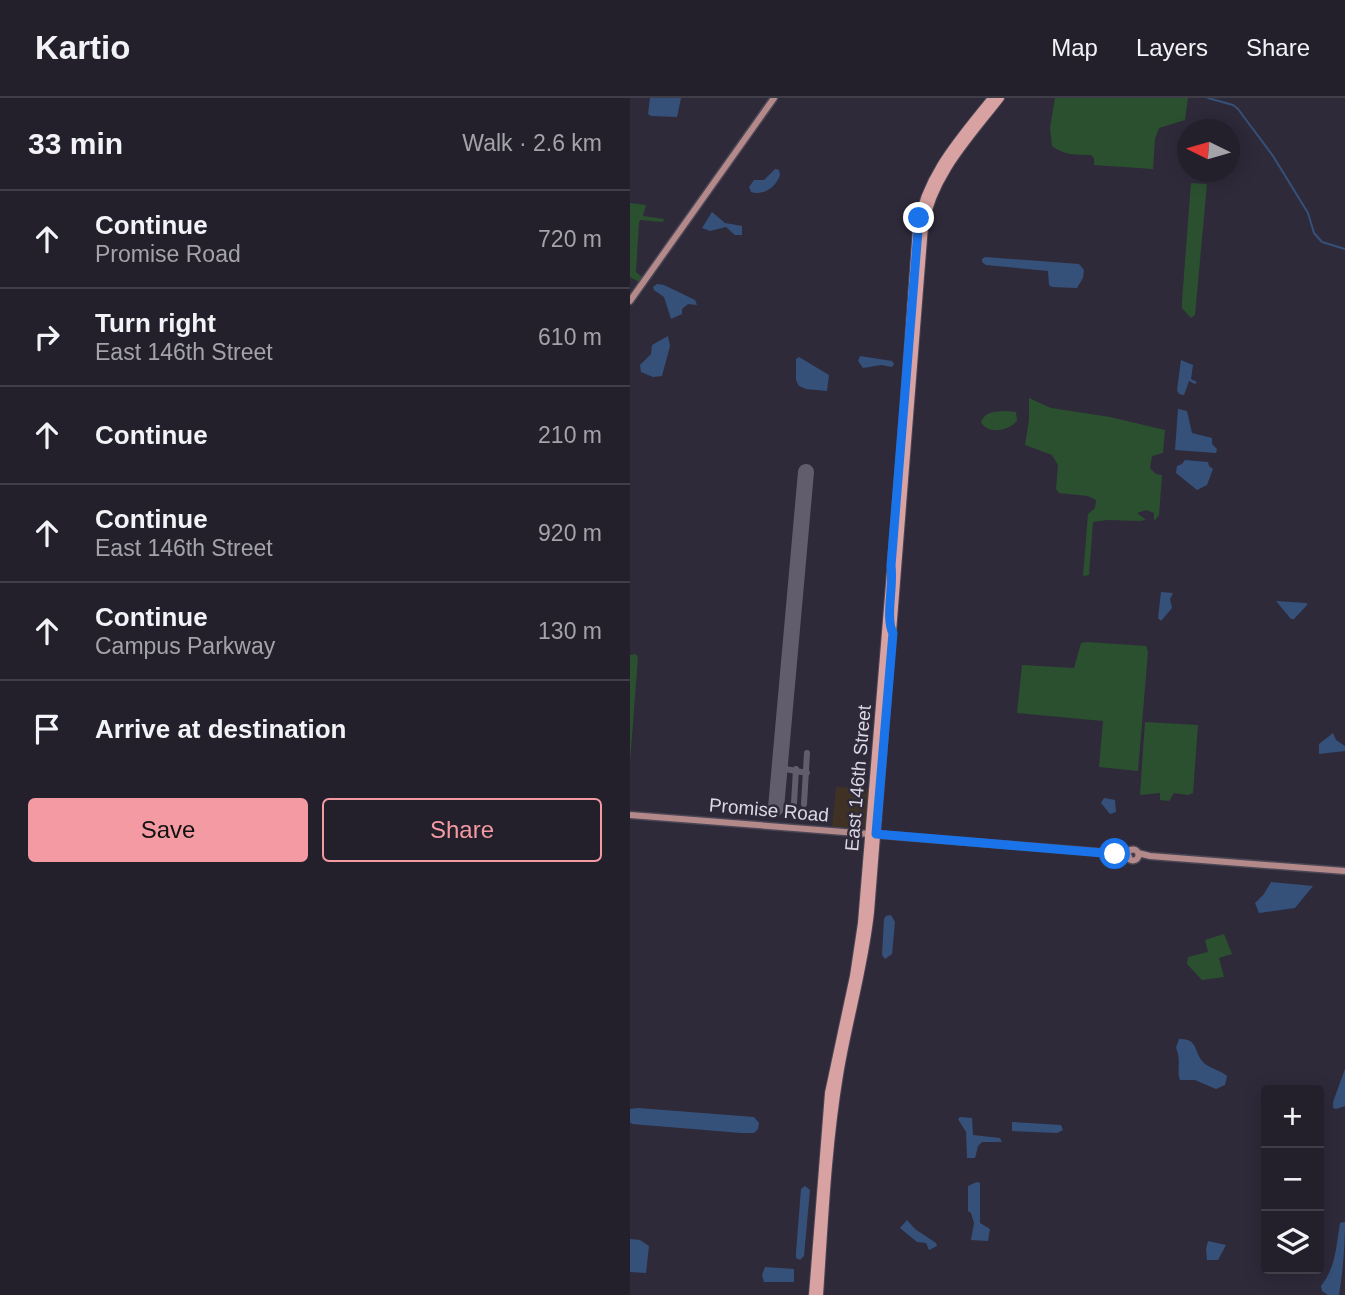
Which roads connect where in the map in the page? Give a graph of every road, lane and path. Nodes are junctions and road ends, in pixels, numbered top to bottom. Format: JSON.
{"nodes":[{"id":1,"x":774,"y":98,"type":"edge"},
{"id":2,"x":992,"y":98,"type":"edge"},
{"id":3,"x":1000,"y":98,"type":"edge"},
{"id":4,"x":917,"y":260,"type":"junction"},
{"id":5,"x":630,"y":301,"type":"edge"},
{"id":6,"x":890,"y":632,"type":"junction"},
{"id":7,"x":630,"y":815,"type":"edge"},
{"id":8,"x":873,"y":834,"type":"junction"},
{"id":9,"x":1345,"y":871,"type":"edge"},
{"id":10,"x":813,"y":1295,"type":"edge"},
{"id":11,"x":819,"y":1295,"type":"edge"}],
"edges":[{"from":1,"to":5,"type":"main road"},
{"from":2,"to":4,"type":"main road"},
{"from":3,"to":4,"type":"main road"},
{"from":4,"to":6,"type":"main road","name":"East 146th Street"},
{"from":4,"to":6,"type":"main road"},
{"from":6,"to":8,"type":"main road","name":"East 146th Street"},
{"from":6,"to":8,"type":"main road","name":"East 146th Street"},
{"from":7,"to":8,"type":"main road","name":"Promise Road"},
{"from":8,"to":9,"type":"main road","name":"Promise Road"},
{"from":8,"to":10,"type":"main road","name":"East 146th Street"},
{"from":8,"to":11,"type":"main road","name":"East 146th Street"}]}
